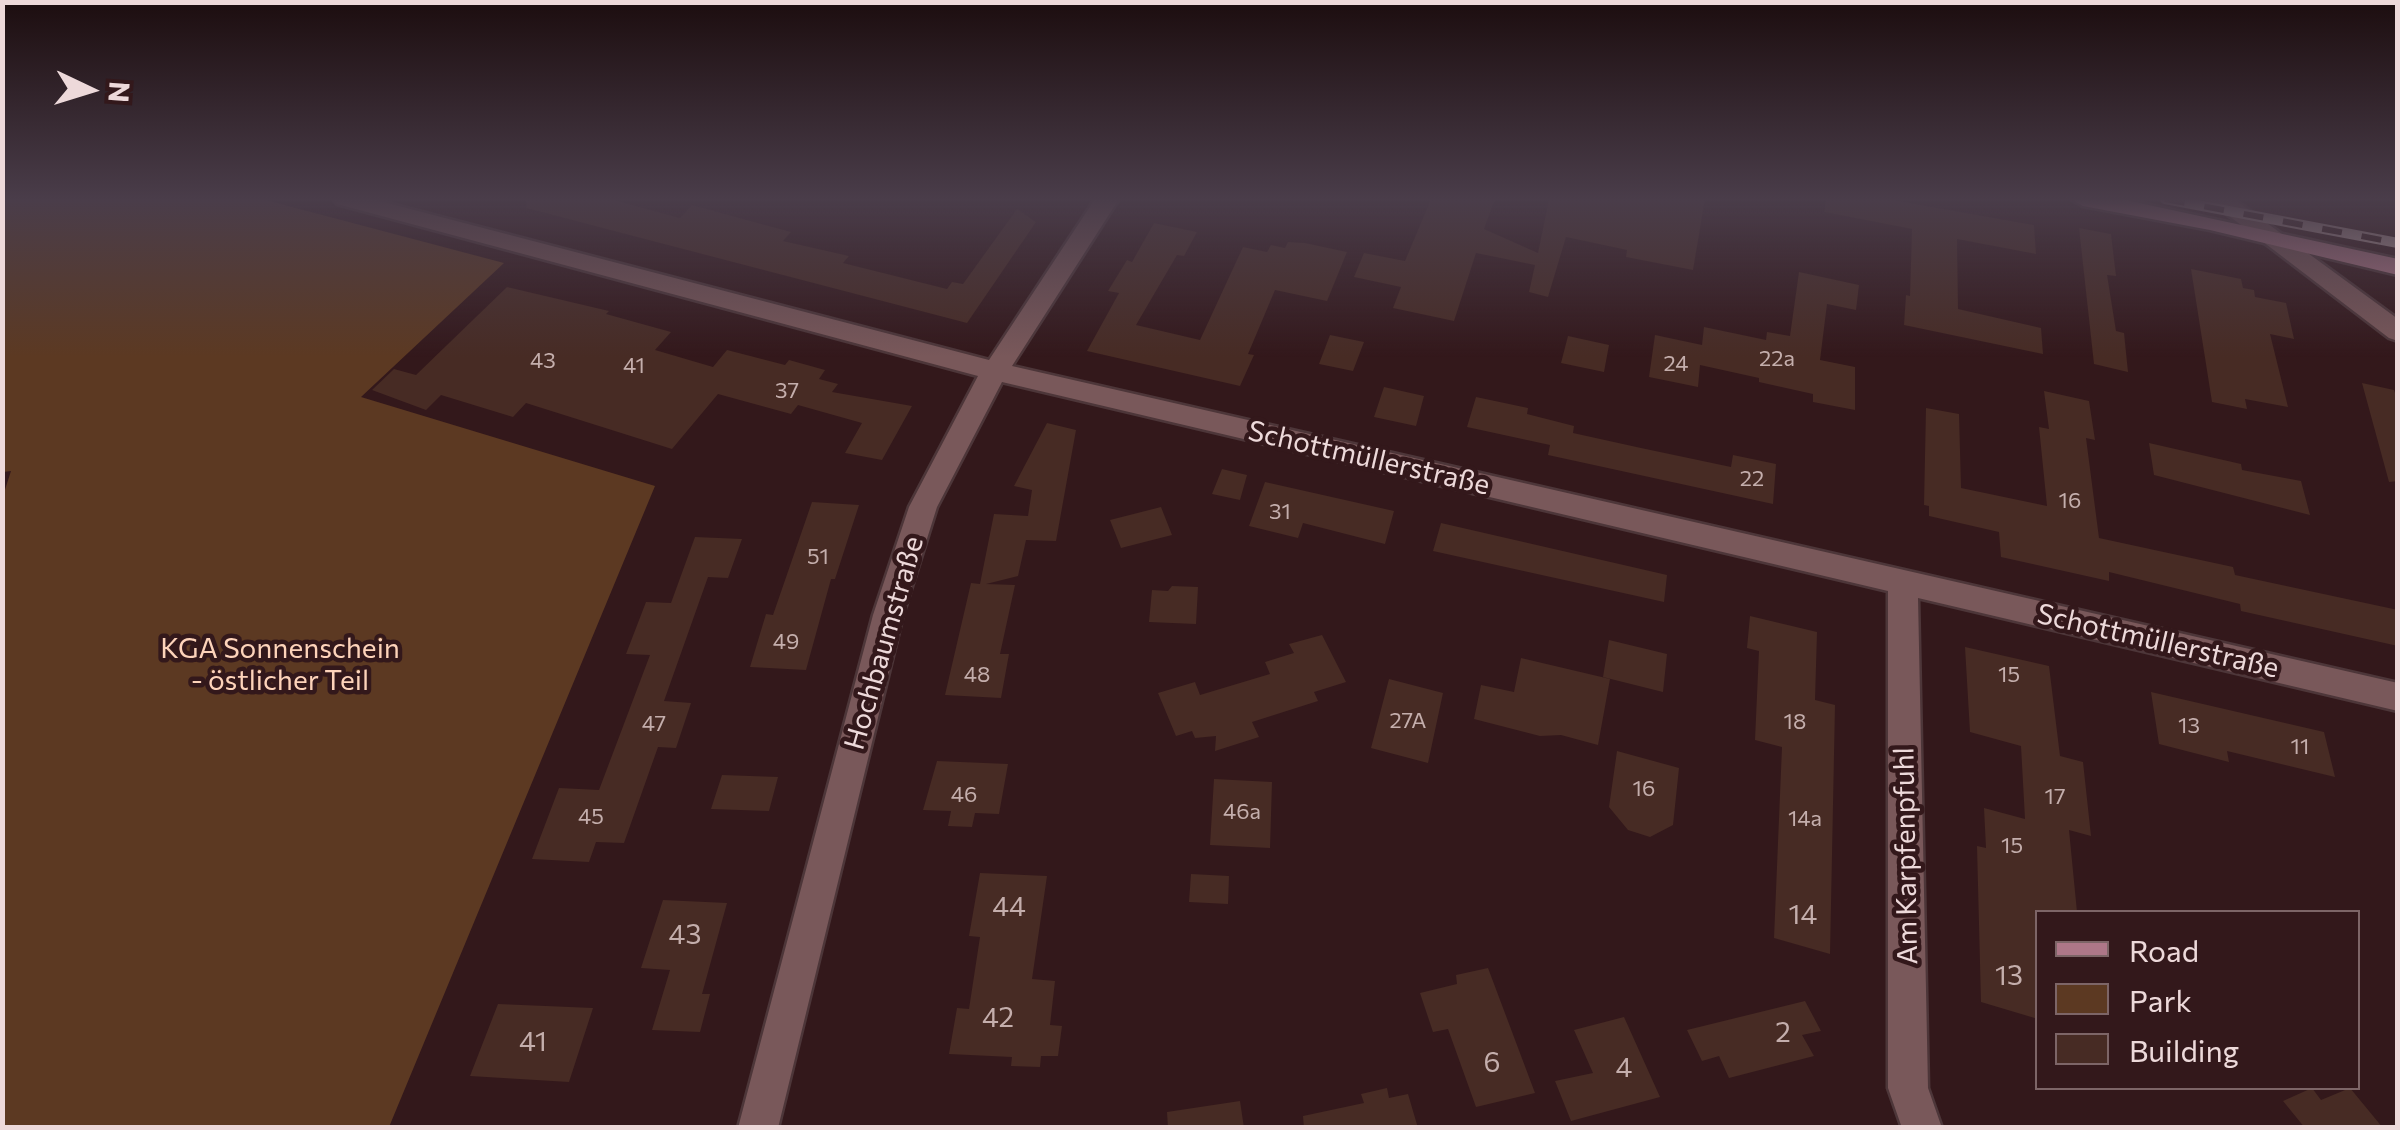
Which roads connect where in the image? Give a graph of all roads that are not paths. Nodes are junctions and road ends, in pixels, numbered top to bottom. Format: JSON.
{"nodes":[{"id":1,"x":544,"y":252,"type":"edge"},
{"id":2,"x":1073,"y":252,"type":"edge"},
{"id":3,"x":2290,"y":252,"type":"edge"},
{"id":4,"x":2332,"y":252,"type":"edge"},
{"id":5,"x":2398,"y":267,"type":"edge"},
{"id":6,"x":2398,"y":332,"type":"edge"},
{"id":7,"x":995,"y":371,"type":"junction"},
{"id":8,"x":1904,"y":582,"type":"junction"},
{"id":9,"x":2398,"y":696,"type":"edge"},
{"id":10,"x":1914,"y":1126,"type":"edge"},
{"id":11,"x":758,"y":1128,"type":"edge"}],
"edges":[{"from":1,"to":7,"type":"street","name":"Schottmüllerstraße"},
{"from":2,"to":7,"type":"street","name":"Hochbaumstraße"},
{"from":3,"to":6,"type":"street"},
{"from":4,"to":5,"type":"main road"},
{"from":7,"to":8,"type":"street","name":"Schottmüllerstraße"},
{"from":7,"to":11,"type":"street","name":"Hochbaumstraße"},
{"from":8,"to":9,"type":"street","name":"Schottmüllerstraße"},
{"from":8,"to":10,"type":"street","name":"Am Karpfenpfuhl"}]}
